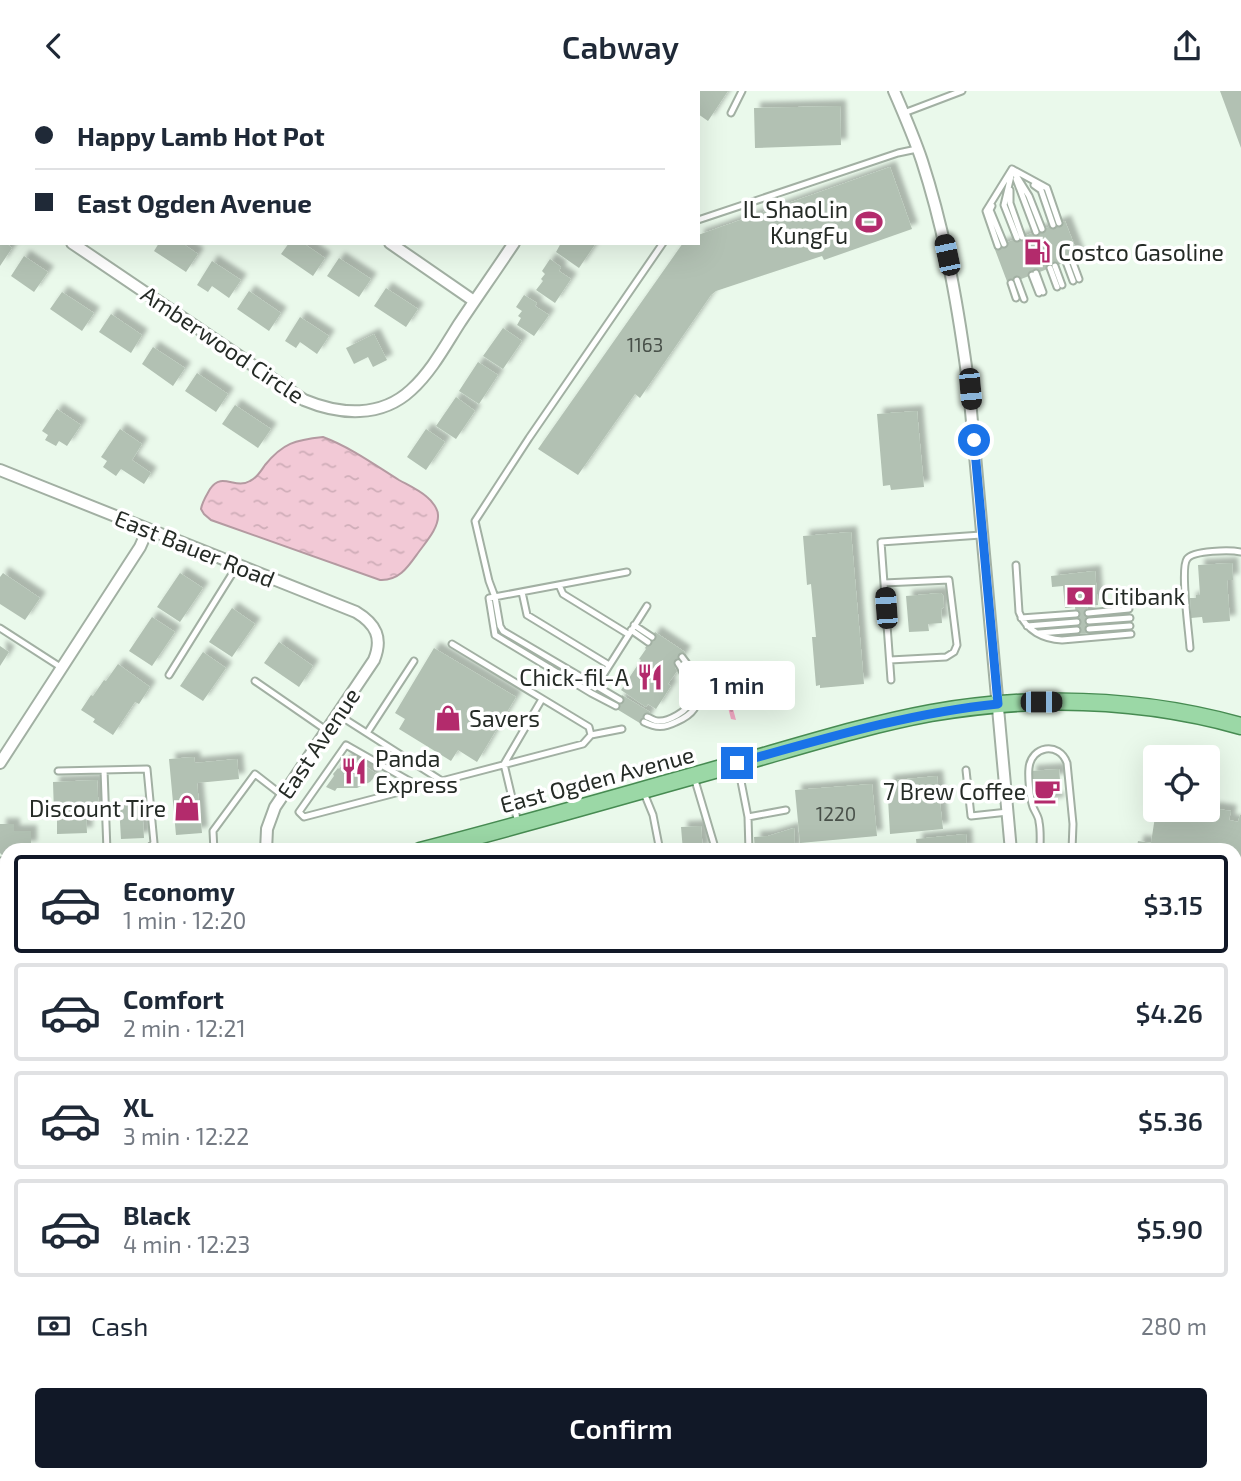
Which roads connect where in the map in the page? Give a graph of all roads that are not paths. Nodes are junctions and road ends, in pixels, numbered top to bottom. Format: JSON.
{"nodes":[{"id":1,"x":742,"y":91,"type":"edge"},
{"id":2,"x":894,"y":91,"type":"edge"},
{"id":3,"x":958,"y":92,"type":"edge"},
{"id":4,"x":731,"y":113,"type":"dead end"},
{"id":5,"x":904,"y":113,"type":"junction"},
{"id":6,"x":917,"y":149,"type":"junction"},
{"id":7,"x":1012,"y":169,"type":"junction"},
{"id":8,"x":700,"y":219,"type":"edge"},
{"id":9,"x":1056,"y":224,"type":"dead end"},
{"id":10,"x":1039,"y":230,"type":"dead end"},
{"id":11,"x":1020,"y":238,"type":"dead end"},
{"id":12,"x":75,"y":245,"type":"edge"},
{"id":13,"x":393,"y":245,"type":"edge"},
{"id":14,"x":513,"y":245,"type":"edge"},
{"id":15,"x":662,"y":245,"type":"edge"},
{"id":16,"x":1001,"y":245,"type":"dead end"},
{"id":17,"x":1069,"y":261,"type":"dead end"},
{"id":18,"x":1052,"y":267,"type":"dead end"},
{"id":19,"x":1034,"y":274,"type":"dead end"},
{"id":20,"x":1076,"y":280,"type":"dead end"},
{"id":21,"x":1059,"y":286,"type":"dead end"},
{"id":22,"x":1041,"y":293,"type":"dead end"},
{"id":23,"x":1016,"y":298,"type":"dead end"},
{"id":24,"x":1024,"y":299,"type":"dead end"},
{"id":25,"x":474,"y":301,"type":"junction"},
{"id":26,"x":0,"y":470,"type":"edge"},
{"id":27,"x":148,"y":529,"type":"junction"},
{"id":28,"x":983,"y":535,"type":"junction"},
{"id":29,"x":1241,"y":552,"type":"edge"},
{"id":30,"x":1016,"y":565,"type":"dead end"},
{"id":31,"x":237,"y":566,"type":"junction"},
{"id":32,"x":627,"y":572,"type":"dead end"},
{"id":33,"x":884,"y":583,"type":"junction"},
{"id":34,"x":559,"y":585,"type":"junction"},
{"id":35,"x":523,"y":592,"type":"junction"},
{"id":36,"x":492,"y":597,"type":"junction"},
{"id":37,"x":648,"y":606,"type":"dead end"},
{"id":38,"x":1129,"y":609,"type":"dead end"},
{"id":39,"x":1088,"y":613,"type":"dead end"},
{"id":40,"x":1076,"y":614,"type":"dead end"},
{"id":41,"x":1021,"y":618,"type":"junction"},
{"id":42,"x":1130,"y":618,"type":"dead end"},
{"id":43,"x":1088,"y":621,"type":"dead end"},
{"id":44,"x":1077,"y":622,"type":"dead end"},
{"id":45,"x":1027,"y":626,"type":"junction"},
{"id":46,"x":1130,"y":626,"type":"dead end"},
{"id":47,"x":0,"y":628,"type":"edge"},
{"id":48,"x":1089,"y":629,"type":"dead end"},
{"id":49,"x":631,"y":630,"type":"junction"},
{"id":50,"x":1077,"y":630,"type":"dead end"},
{"id":51,"x":1036,"y":633,"type":"junction"},
{"id":52,"x":1131,"y":634,"type":"dead end"},
{"id":53,"x":378,"y":639,"type":"joint"},
{"id":54,"x":650,"y":640,"type":"dead end"},
{"id":55,"x":452,"y":644,"type":"dead end"},
{"id":56,"x":1190,"y":648,"type":"dead end"},
{"id":57,"x":682,"y":657,"type":"dead end"},
{"id":58,"x":890,"y":660,"type":"junction"},
{"id":59,"x":414,"y":661,"type":"dead end"},
{"id":60,"x":678,"y":663,"type":"dead end"},
{"id":61,"x":609,"y":665,"type":"junction"},
{"id":62,"x":62,"y":668,"type":"junction"},
{"id":63,"x":169,"y":675,"type":"dead end"},
{"id":64,"x":891,"y":680,"type":"dead end"},
{"id":65,"x":254,"y":681,"type":"dead end"},
{"id":66,"x":595,"y":687,"type":"junction"},
{"id":67,"x":591,"y":693,"type":"junction"},
{"id":68,"x":542,"y":699,"type":"junction"},
{"id":69,"x":998,"y":704,"type":"junction"},
{"id":70,"x":337,"y":714,"type":"junction"},
{"id":71,"x":1241,"y":726,"type":"edge"},
{"id":72,"x":622,"y":729,"type":"dead end"},
{"id":73,"x":326,"y":730,"type":"junction"},
{"id":74,"x":367,"y":733,"type":"junction"},
{"id":75,"x":591,"y":735,"type":"junction"},
{"id":76,"x":0,"y":763,"type":"edge"},
{"id":77,"x":737,"y":763,"type":"junction"},
{"id":78,"x":504,"y":764,"type":"junction"},
{"id":79,"x":104,"y":770,"type":"junction"},
{"id":80,"x":966,"y":770,"type":"dead end"},
{"id":81,"x":58,"y":771,"type":"dead end"},
{"id":82,"x":693,"y":776,"type":"junction"},
{"id":83,"x":442,"y":781,"type":"junction"},
{"id":84,"x":420,"y":787,"type":"junction"},
{"id":85,"x":642,"y":789,"type":"junction"},
{"id":86,"x":282,"y":795,"type":"junction"},
{"id":87,"x":786,"y":810,"type":"dead end"},
{"id":88,"x":1007,"y":812,"type":"junction"},
{"id":89,"x":748,"y":817,"type":"junction"},
{"id":90,"x":518,"y":824,"type":"junction"},
{"id":91,"x":107,"y":843,"type":"edge"},
{"id":92,"x":153,"y":843,"type":"edge"},
{"id":93,"x":214,"y":843,"type":"edge"},
{"id":94,"x":267,"y":843,"type":"edge"},
{"id":95,"x":448,"y":843,"type":"edge"},
{"id":96,"x":659,"y":843,"type":"edge"},
{"id":97,"x":714,"y":843,"type":"edge"},
{"id":98,"x":749,"y":843,"type":"edge"},
{"id":99,"x":1010,"y":843,"type":"edge"},
{"id":100,"x":1040,"y":843,"type":"edge"},
{"id":101,"x":1072,"y":843,"type":"edge"}],
"edges":[{"from":1,"to":4,"type":"lane"},
{"from":2,"to":5,"type":"street"},
{"from":3,"to":5,"type":"lane"},
{"from":5,"to":6,"type":"street"},
{"from":6,"to":8,"type":"lane"},
{"from":6,"to":28,"type":"street"},
{"from":7,"to":9,"type":"lane"},
{"from":7,"to":10,"type":"lane"},
{"from":7,"to":11,"type":"lane"},
{"from":7,"to":16,"type":"lane"},
{"from":12,"to":25,"type":"street","name":"Amberwood Circle"},
{"from":13,"to":25,"type":"street"},
{"from":14,"to":25,"type":"street","name":"Amberwood Circle"},
{"from":15,"to":36,"type":"lane"},
{"from":17,"to":20,"type":"lane"},
{"from":18,"to":21,"type":"lane"},
{"from":19,"to":22,"type":"lane"},
{"from":23,"to":24,"type":"lane"},
{"from":26,"to":27,"type":"street","name":"East Bauer Road"},
{"from":27,"to":31,"type":"street","name":"East Bauer Road"},
{"from":27,"to":62,"type":"street"},
{"from":28,"to":33,"type":"lane"},
{"from":28,"to":69,"type":"street"},
{"from":29,"to":56,"type":"lane"},
{"from":30,"to":41,"type":"lane"},
{"from":31,"to":53,"type":"street","name":"East Bauer Road"},
{"from":31,"to":63,"type":"lane"},
{"from":32,"to":34,"type":"lane"},
{"from":33,"to":58,"type":"lane"},
{"from":33,"to":58,"type":"lane"},
{"from":34,"to":35,"type":"lane"},
{"from":34,"to":49,"type":"lane"},
{"from":35,"to":36,"type":"lane"},
{"from":35,"to":61,"type":"lane"},
{"from":36,"to":66,"type":"lane"},
{"from":36,"to":67,"type":"lane"},
{"from":37,"to":49,"type":"lane"},
{"from":38,"to":39,"type":"lane"},
{"from":40,"to":41,"type":"lane"},
{"from":41,"to":45,"type":"lane"},
{"from":42,"to":43,"type":"lane"},
{"from":44,"to":45,"type":"lane"},
{"from":45,"to":51,"type":"lane"},
{"from":46,"to":48,"type":"lane"},
{"from":47,"to":62,"type":"lane"},
{"from":49,"to":54,"type":"lane"},
{"from":49,"to":61,"type":"lane"},
{"from":50,"to":51,"type":"lane"},
{"from":51,"to":52,"type":"lane"},
{"from":53,"to":70,"type":"street","name":"East Avenue"},
{"from":55,"to":68,"type":"lane"},
{"from":57,"to":60,"type":"lane"},
{"from":58,"to":64,"type":"lane"},
{"from":59,"to":74,"type":"lane"},
{"from":61,"to":66,"type":"lane"},
{"from":62,"to":76,"type":"street"},
{"from":65,"to":73,"type":"lane"},
{"from":66,"to":67,"type":"lane"},
{"from":66,"to":67,"type":"lane"},
{"from":68,"to":75,"type":"lane"},
{"from":68,"to":78,"type":"lane"},
{"from":69,"to":71,"type":"main road","name":"East Ogden Avenue"},
{"from":69,"to":77,"type":"main road","name":"East Ogden Avenue"},
{"from":69,"to":88,"type":"street"},
{"from":70,"to":73,"type":"street","name":"East Avenue"},
{"from":70,"to":74,"type":"lane"},
{"from":72,"to":75,"type":"lane"},
{"from":73,"to":86,"type":"street","name":"East Avenue"},
{"from":74,"to":83,"type":"lane"},
{"from":75,"to":78,"type":"lane"},
{"from":77,"to":82,"type":"main road","name":"East Ogden Avenue"},
{"from":77,"to":89,"type":"lane"},
{"from":78,"to":83,"type":"lane"},
{"from":78,"to":90,"type":"lane"},
{"from":79,"to":81,"type":"lane"},
{"from":79,"to":91,"type":"lane"},
{"from":79,"to":92,"type":"lane"},
{"from":80,"to":88,"type":"lane"},
{"from":82,"to":85,"type":"main road","name":"East Ogden Avenue"},
{"from":82,"to":97,"type":"lane"},
{"from":83,"to":84,"type":"lane"},
{"from":84,"to":84,"type":"lane"},
{"from":85,"to":90,"type":"main road","name":"East Ogden Avenue"},
{"from":85,"to":96,"type":"lane"},
{"from":86,"to":93,"type":"lane"},
{"from":86,"to":94,"type":"street","name":"East Avenue"},
{"from":87,"to":89,"type":"lane"},
{"from":88,"to":99,"type":"street"},
{"from":89,"to":98,"type":"lane"},
{"from":90,"to":95,"type":"main road","name":"East Ogden Avenue"},
{"from":100,"to":101,"type":"lane"}]}
